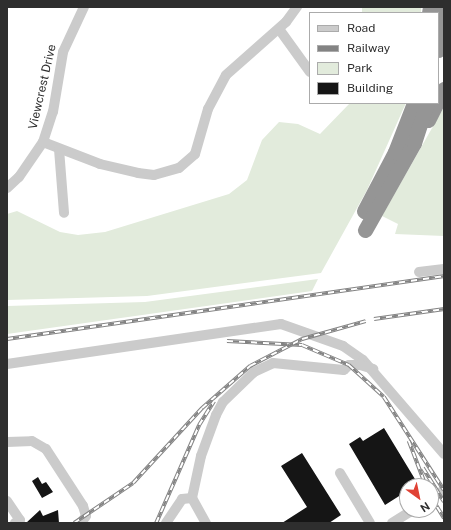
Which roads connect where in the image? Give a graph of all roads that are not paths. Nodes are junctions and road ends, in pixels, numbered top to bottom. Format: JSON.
{"nodes":[{"id":1,"x":84,"y":7,"type":"edge"},
{"id":2,"x":297,"y":7,"type":"edge"},
{"id":3,"x":443,"y":7,"type":"edge"},
{"id":4,"x":279,"y":28,"type":"junction"},
{"id":5,"x":439,"y":41,"type":"edge"},
{"id":6,"x":309,"y":71,"type":"edge"},
{"id":7,"x":444,"y":89,"type":"edge"},
{"id":8,"x":439,"y":98,"type":"edge"},
{"id":9,"x":414,"y":104,"type":"edge"},
{"id":10,"x":427,"y":104,"type":"edge"},
{"id":11,"x":436,"y":104,"type":"edge"},
{"id":12,"x":43,"y":142,"type":"junction"},
{"id":13,"x":414,"y":143,"type":"junction"},
{"id":14,"x":59,"y":149,"type":"junction"},
{"id":15,"x":7,"y":188,"type":"edge"},
{"id":16,"x":64,"y":212,"type":"dead end"},
{"id":17,"x":444,"y":269,"type":"edge"},
{"id":18,"x":420,"y":272,"type":"dead end"},
{"id":19,"x":7,"y":364,"type":"edge"},
{"id":20,"x":374,"y":370,"type":"junction"},
{"id":21,"x":7,"y":442,"type":"edge"},
{"id":22,"x":444,"y":454,"type":"edge"},
{"id":23,"x":340,"y":473,"type":"dead end"},
{"id":24,"x":192,"y":498,"type":"junction"},
{"id":25,"x":7,"y":501,"type":"edge"},
{"id":26,"x":16,"y":523,"type":"edge"},
{"id":27,"x":82,"y":523,"type":"edge"},
{"id":28,"x":166,"y":523,"type":"edge"},
{"id":29,"x":206,"y":523,"type":"edge"},
{"id":30,"x":370,"y":523,"type":"edge"}],
"edges":[{"from":1,"to":12,"type":"street","name":"Viewcrest Drive"},
{"from":2,"to":4,"type":"street"},
{"from":3,"to":5,"type":"highway"},
{"from":4,"to":6,"type":"street"},
{"from":4,"to":14,"type":"street"},
{"from":7,"to":8,"type":"highway"},
{"from":9,"to":13,"type":"highway"},
{"from":10,"to":13,"type":"highway"},
{"from":11,"to":13,"type":"highway"},
{"from":12,"to":14,"type":"street"},
{"from":12,"to":15,"type":"street","name":"Viewcrest Drive"},
{"from":14,"to":16,"type":"street"},
{"from":17,"to":18,"type":"street"},
{"from":19,"to":20,"type":"street"},
{"from":20,"to":22,"type":"street"},
{"from":20,"to":24,"type":"street"},
{"from":21,"to":27,"type":"street"},
{"from":23,"to":30,"type":"street"},
{"from":24,"to":28,"type":"street"},
{"from":24,"to":29,"type":"street"},
{"from":25,"to":26,"type":"street"}]}
